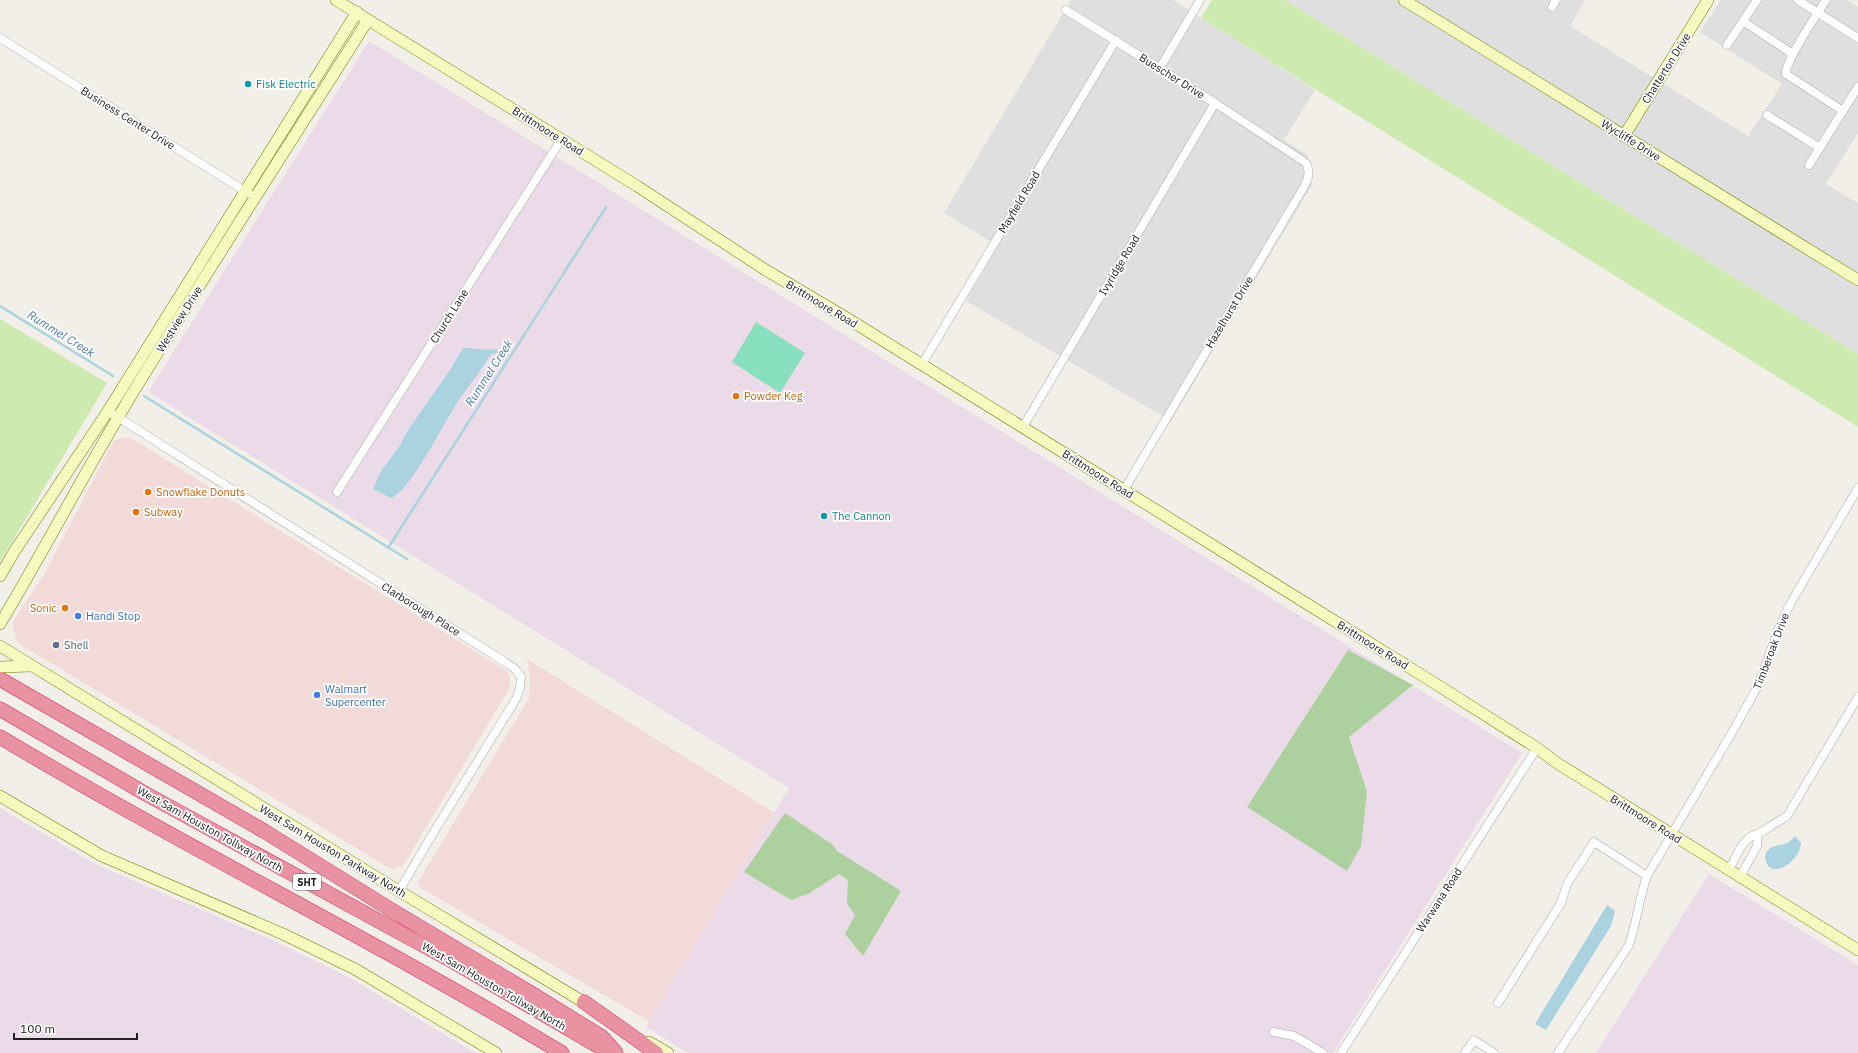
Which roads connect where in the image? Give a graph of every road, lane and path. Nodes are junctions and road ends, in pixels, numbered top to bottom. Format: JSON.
{"nodes":[{"id":1,"x":336,"y":0,"type":"edge"},
{"id":2,"x":1200,"y":0,"type":"edge"},
{"id":3,"x":1404,"y":0,"type":"edge"},
{"id":4,"x":1708,"y":0,"type":"edge"},
{"id":5,"x":1757,"y":0,"type":"edge"},
{"id":6,"x":1798,"y":0,"type":"edge"},
{"id":7,"x":1826,"y":0,"type":"edge"},
{"id":8,"x":1066,"y":10,"type":"dead end"},
{"id":9,"x":356,"y":12,"type":"junction"},
{"id":10,"x":1818,"y":13,"type":"junction"},
{"id":11,"x":368,"y":20,"type":"junction"},
{"id":12,"x":1744,"y":22,"type":"junction"},
{"id":13,"x":0,"y":38,"type":"edge"},
{"id":14,"x":1858,"y":38,"type":"edge"},
{"id":15,"x":1116,"y":40,"type":"junction"},
{"id":16,"x":1727,"y":45,"type":"dead end"},
{"id":17,"x":1793,"y":54,"type":"junction"},
{"id":18,"x":1160,"y":68,"type":"junction"},
{"id":19,"x":1858,"y":86,"type":"edge"},
{"id":20,"x":1215,"y":103,"type":"junction"},
{"id":21,"x":1843,"y":111,"type":"junction"},
{"id":22,"x":1767,"y":115,"type":"dead end"},
{"id":23,"x":1624,"y":136,"type":"junction"},
{"id":24,"x":561,"y":140,"type":"junction"},
{"id":25,"x":1277,"y":145,"type":"joint"},
{"id":26,"x":1820,"y":148,"type":"junction"},
{"id":27,"x":1809,"y":165,"type":"dead end"},
{"id":28,"x":244,"y":191,"type":"junction"},
{"id":29,"x":256,"y":198,"type":"junction"},
{"id":30,"x":1858,"y":280,"type":"edge"},
{"id":31,"x":922,"y":364,"type":"junction"},
{"id":32,"x":108,"y":411,"type":"junction"},
{"id":33,"x":118,"y":418,"type":"junction"},
{"id":34,"x":1022,"y":427,"type":"junction"},
{"id":35,"x":1858,"y":488,"type":"edge"},
{"id":36,"x":1124,"y":490,"type":"junction"},
{"id":37,"x":337,"y":492,"type":"dead end"},
{"id":38,"x":0,"y":576,"type":"edge"},
{"id":39,"x":0,"y":624,"type":"edge"},
{"id":40,"x":0,"y":646,"type":"edge"},
{"id":41,"x":30,"y":666,"type":"junction"},
{"id":42,"x":0,"y":667,"type":"edge"},
{"id":43,"x":0,"y":679,"type":"edge"},
{"id":44,"x":1858,"y":697,"type":"edge"},
{"id":45,"x":2,"y":710,"type":"edge"},
{"id":46,"x":0,"y":737,"type":"edge"},
{"id":47,"x":1537,"y":748,"type":"junction"},
{"id":48,"x":0,"y":796,"type":"edge"},
{"id":49,"x":1671,"y":834,"type":"junction"},
{"id":50,"x":1758,"y":834,"type":"junction"},
{"id":51,"x":1729,"y":870,"type":"junction"},
{"id":52,"x":1647,"y":876,"type":"junction"},
{"id":53,"x":1740,"y":877,"type":"junction"},
{"id":54,"x":399,"y":891,"type":"junction"},
{"id":55,"x":1858,"y":950,"type":"edge"},
{"id":56,"x":584,"y":1002,"type":"junction"},
{"id":57,"x":1498,"y":1003,"type":"dead end"},
{"id":58,"x":1274,"y":1032,"type":"dead end"},
{"id":59,"x":496,"y":1053,"type":"edge"},
{"id":60,"x":562,"y":1053,"type":"edge"},
{"id":61,"x":610,"y":1053,"type":"edge"},
{"id":62,"x":616,"y":1053,"type":"edge"},
{"id":63,"x":656,"y":1053,"type":"edge"},
{"id":64,"x":668,"y":1053,"type":"edge"},
{"id":65,"x":1323,"y":1053,"type":"edge"},
{"id":66,"x":1341,"y":1053,"type":"edge"},
{"id":67,"x":1465,"y":1053,"type":"edge"},
{"id":68,"x":1494,"y":1053,"type":"edge"},
{"id":69,"x":1558,"y":1053,"type":"edge"}],
"edges":[{"from":1,"to":9,"type":"main road","name":"Brittmoore Road"},
{"from":2,"to":18,"type":"street"},
{"from":3,"to":23,"type":"main road","name":"Wycliffe Drive"},
{"from":4,"to":23,"type":"main road","name":"Chatterton Drive"},
{"from":5,"to":12,"type":"street"},
{"from":6,"to":10,"type":"street"},
{"from":7,"to":10,"type":"street"},
{"from":8,"to":15,"type":"street","name":"Buescher Drive"},
{"from":9,"to":11,"type":"main road","name":"Brittmoore Road"},
{"from":9,"to":28,"type":"main road","name":"Westview Drive"},
{"from":10,"to":14,"type":"street"},
{"from":10,"to":17,"type":"street"},
{"from":11,"to":24,"type":"main road","name":"Brittmoore Road"},
{"from":11,"to":29,"type":"main road","name":"Westview Drive"},
{"from":12,"to":16,"type":"street"},
{"from":12,"to":17,"type":"street"},
{"from":13,"to":28,"type":"street","name":"Business Center Drive"},
{"from":15,"to":18,"type":"street","name":"Buescher Drive"},
{"from":15,"to":31,"type":"street","name":"Mayfield Road"},
{"from":17,"to":21,"type":"street"},
{"from":18,"to":20,"type":"street","name":"Buescher Drive"},
{"from":19,"to":21,"type":"street"},
{"from":20,"to":25,"type":"street","name":"Buescher Drive"},
{"from":20,"to":34,"type":"street","name":"Ivyridge Road"},
{"from":21,"to":26,"type":"street"},
{"from":22,"to":26,"type":"street"},
{"from":23,"to":30,"type":"main road","name":"Wycliffe Drive"},
{"from":24,"to":31,"type":"main road","name":"Brittmoore Road"},
{"from":24,"to":37,"type":"street","name":"Church Lane"},
{"from":25,"to":36,"type":"street","name":"Hazelhurst Drive"},
{"from":26,"to":27,"type":"street"},
{"from":28,"to":29,"type":"street","name":"Business Center Drive"},
{"from":28,"to":32,"type":"main road","name":"Westview Drive"},
{"from":29,"to":33,"type":"main road","name":"Westview Drive"},
{"from":31,"to":34,"type":"main road","name":"Brittmoore Road"},
{"from":32,"to":33,"type":"street","name":"Clarborough Place"},
{"from":32,"to":38,"type":"main road","name":"Westview Drive"},
{"from":33,"to":39,"type":"main road","name":"Westview Drive"},
{"from":33,"to":54,"type":"street","name":"Clarborough Place"},
{"from":34,"to":36,"type":"main road","name":"Brittmoore Road"},
{"from":35,"to":49,"type":"street","name":"Timberoak Drive"},
{"from":36,"to":47,"type":"main road","name":"Brittmoore Road"},
{"from":40,"to":41,"type":"main road","name":"West Sam Houston Parkway North"},
{"from":41,"to":42,"type":"main road"},
{"from":41,"to":54,"type":"main road","name":"West Sam Houston Parkway North"},
{"from":43,"to":62,"type":"highway"},
{"from":44,"to":50,"type":"street"},
{"from":45,"to":61,"type":"highway","name":"West Sam Houston Tollway North","number":"SHT"},
{"from":46,"to":60,"type":"highway","name":"West Sam Houston Tollway North","number":"SHT"},
{"from":47,"to":49,"type":"main road","name":"Brittmoore Road"},
{"from":47,"to":66,"type":"street","name":"Warwana Road"},
{"from":48,"to":59,"type":"main road"},
{"from":49,"to":51,"type":"main road","name":"Brittmoore Road"},
{"from":49,"to":52,"type":"street","name":"Timberoak Drive"},
{"from":50,"to":51,"type":"street"},
{"from":50,"to":53,"type":"street"},
{"from":51,"to":53,"type":"main road","name":"Brittmoore Road"},
{"from":52,"to":57,"type":"street"},
{"from":52,"to":69,"type":"street","name":"Timberoak Drive"},
{"from":53,"to":55,"type":"main road","name":"Brittmoore Road"},
{"from":54,"to":56,"type":"main road","name":"West Sam Houston Parkway North"},
{"from":56,"to":63,"type":"highway"},
{"from":56,"to":64,"type":"main road","name":"West Sam Houston Parkway North"},
{"from":58,"to":65,"type":"street"},
{"from":67,"to":68,"type":"street"}]}
